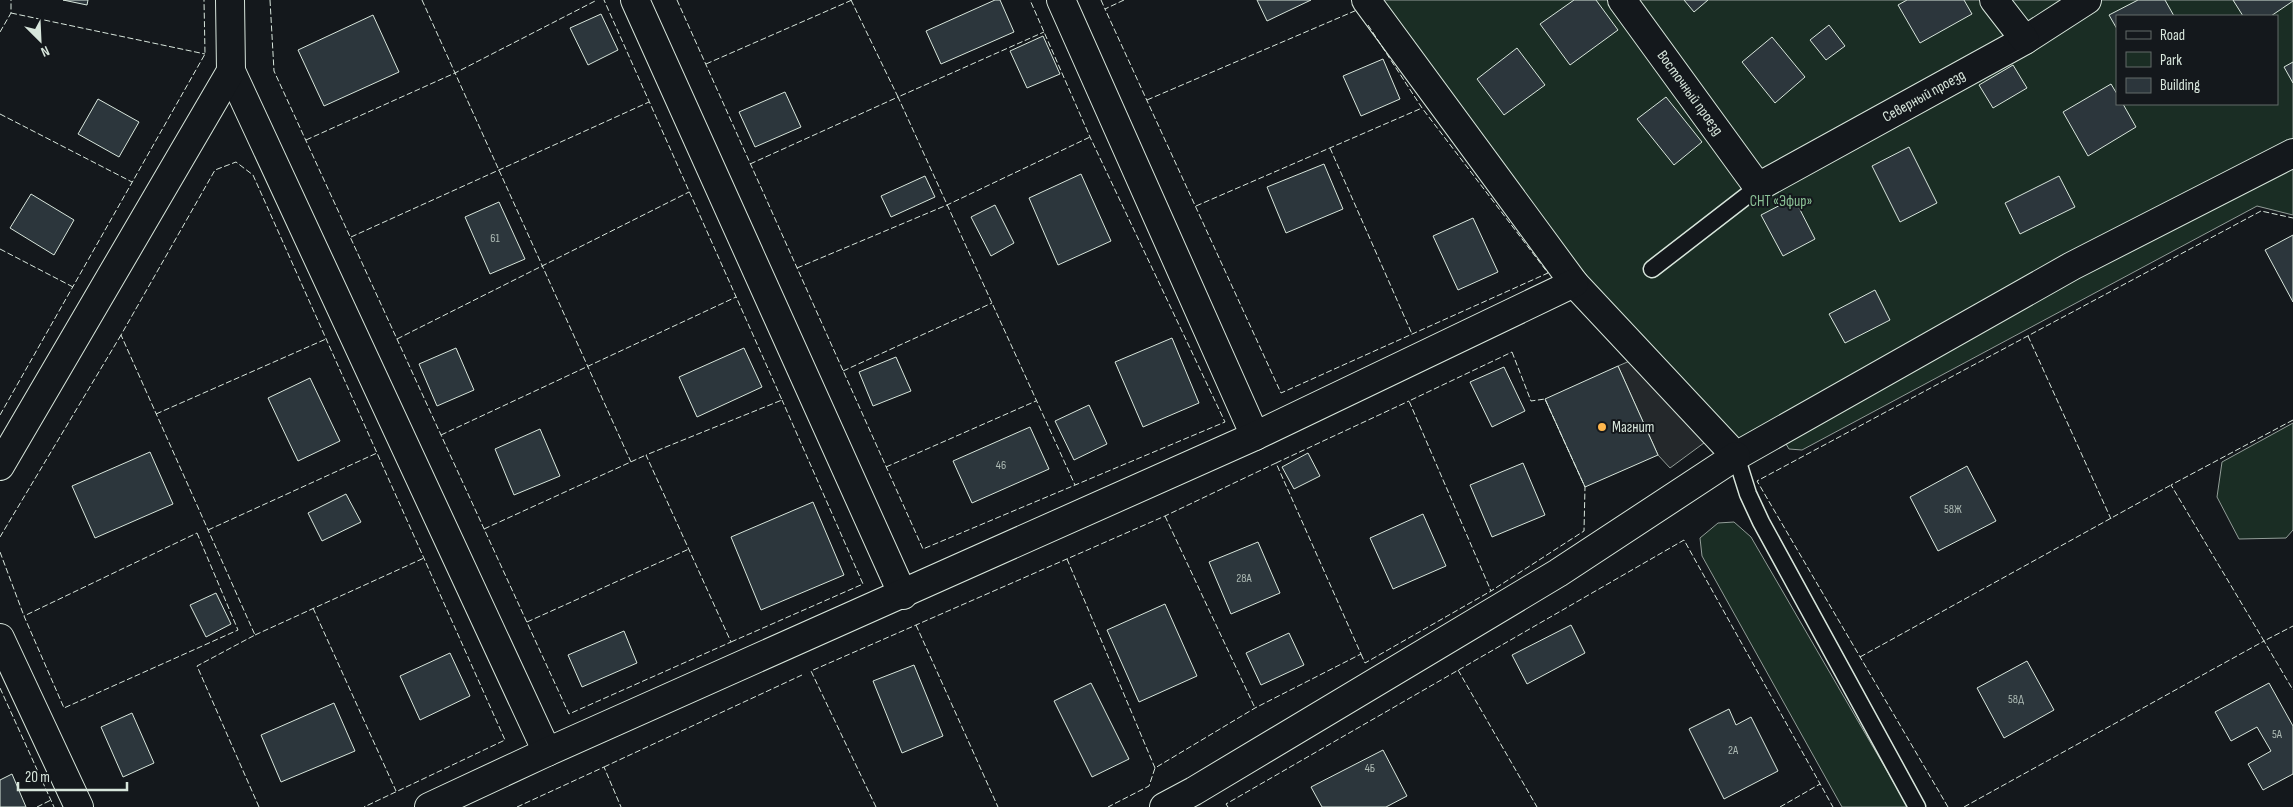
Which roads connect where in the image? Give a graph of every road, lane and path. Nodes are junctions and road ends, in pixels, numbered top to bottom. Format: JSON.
{"nodes":[{"id":1,"x":230,"y":0,"type":"edge"},
{"id":2,"x":635,"y":0,"type":"edge"},
{"id":3,"x":1061,"y":0,"type":"edge"},
{"id":4,"x":1366,"y":0,"type":"edge"},
{"id":5,"x":1622,"y":0,"type":"edge"},
{"id":6,"x":1994,"y":0,"type":"edge"},
{"id":7,"x":2087,"y":0,"type":"edge"},
{"id":8,"x":2025,"y":40,"type":"junction"},
{"id":9,"x":231,"y":71,"type":"junction"},
{"id":10,"x":2293,"y":153,"type":"edge"},
{"id":11,"x":1758,"y":187,"type":"junction"},
{"id":12,"x":1652,"y":269,"type":"dead end"},
{"id":13,"x":1574,"y":283,"type":"junction"},
{"id":14,"x":1255,"y":436,"type":"junction"},
{"id":15,"x":1736,"y":456,"type":"junction"},
{"id":16,"x":0,"y":466,"type":"edge"},
{"id":17,"x":904,"y":595,"type":"junction"},
{"id":18,"x":0,"y":638,"type":"edge"},
{"id":19,"x":546,"y":752,"type":"junction"},
{"id":20,"x":1199,"y":799,"type":"edge"},
{"id":21,"x":79,"y":807,"type":"edge"},
{"id":22,"x":429,"y":807,"type":"edge"},
{"id":23,"x":1164,"y":807,"type":"edge"},
{"id":24,"x":1917,"y":807,"type":"edge"}],
"edges":[{"from":1,"to":9,"type":"street"},
{"from":2,"to":17,"type":"street"},
{"from":3,"to":14,"type":"street"},
{"from":4,"to":13,"type":"street"},
{"from":5,"to":11,"type":"street","name":"Восточный проезд"},
{"from":6,"to":8,"type":"street"},
{"from":7,"to":8,"type":"street","name":"Северный проезд"},
{"from":8,"to":11,"type":"street","name":"Северный проезд"},
{"from":9,"to":16,"type":"street"},
{"from":9,"to":19,"type":"street"},
{"from":10,"to":15,"type":"street"},
{"from":11,"to":12,"type":"lane"},
{"from":13,"to":14,"type":"street"},
{"from":13,"to":15,"type":"street"},
{"from":14,"to":17,"type":"street"},
{"from":15,"to":20,"type":"street"},
{"from":15,"to":24,"type":"lane"},
{"from":17,"to":19,"type":"street"},
{"from":18,"to":21,"type":"street"},
{"from":19,"to":22,"type":"street"},
{"from":20,"to":23,"type":"street"}]}
